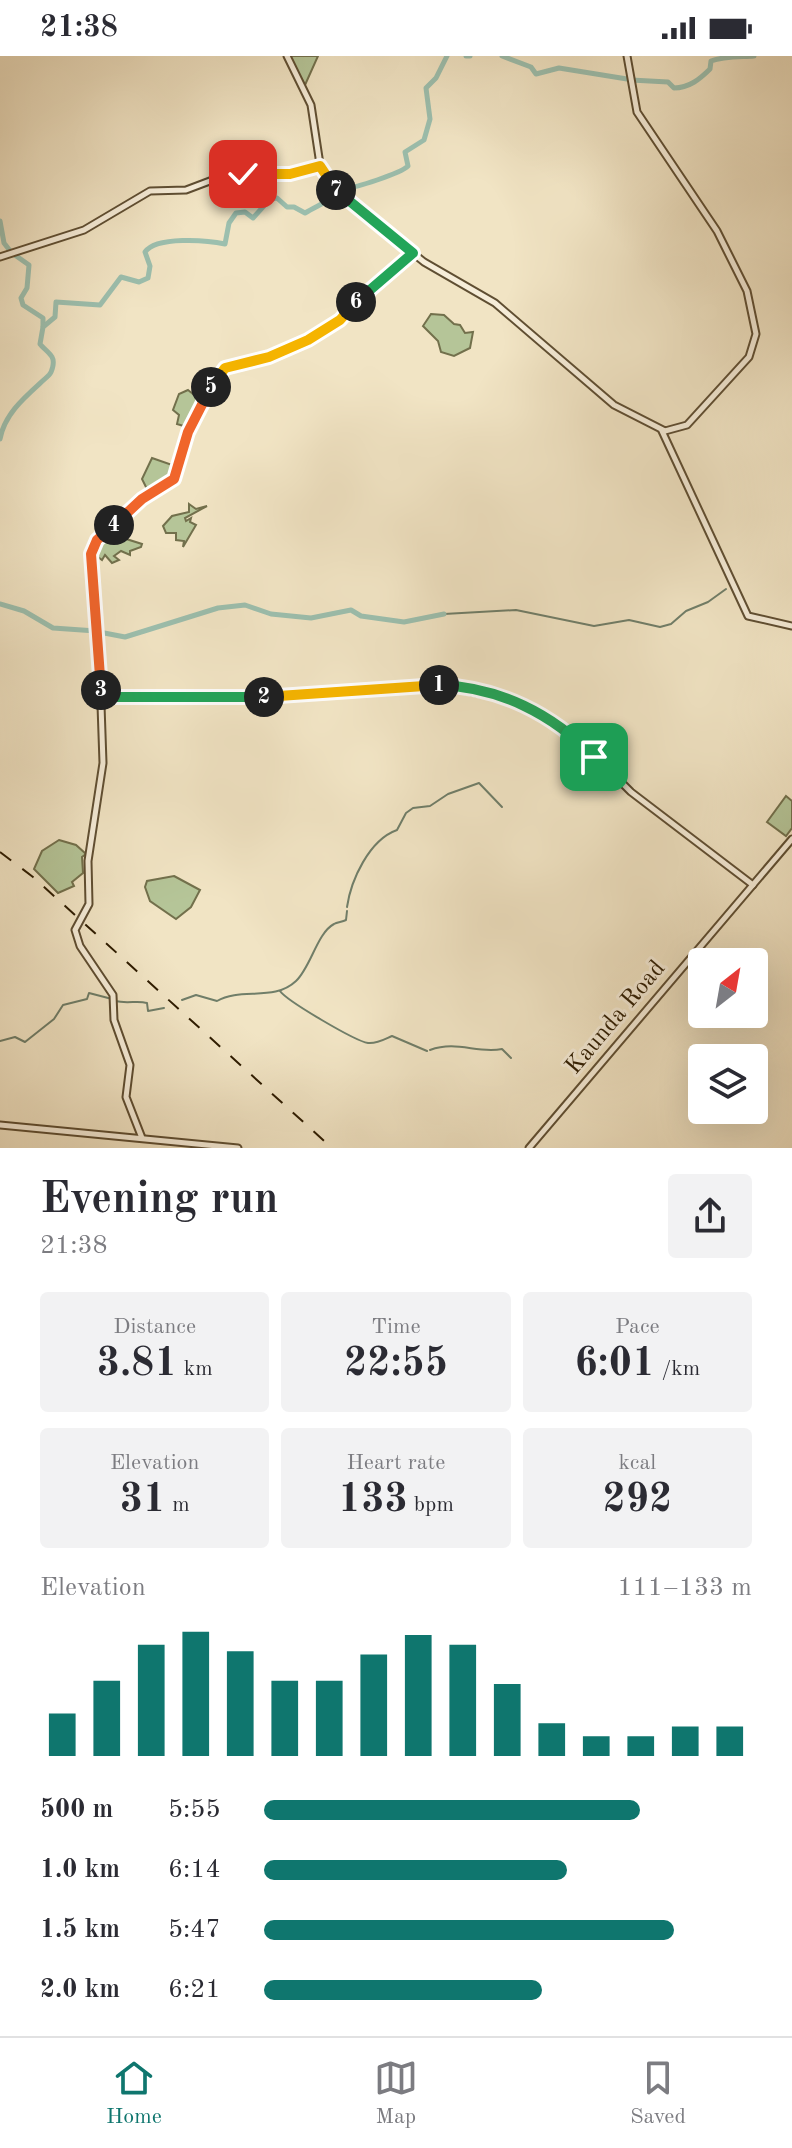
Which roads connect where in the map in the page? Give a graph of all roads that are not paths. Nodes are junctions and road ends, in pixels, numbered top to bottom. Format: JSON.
{"nodes":[{"id":1,"x":287,"y":56,"type":"edge"},
{"id":2,"x":627,"y":56,"type":"edge"},
{"id":3,"x":320,"y":166,"type":"junction"},
{"id":4,"x":413,"y":253,"type":"junction"},
{"id":5,"x":0,"y":257,"type":"edge"},
{"id":6,"x":662,"y":431,"type":"junction"},
{"id":7,"x":792,"y":626,"type":"edge"},
{"id":8,"x":102,"y":701,"type":"junction"},
{"id":9,"x":792,"y":839,"type":"edge"},
{"id":10,"x":753,"y":885,"type":"junction"},
{"id":11,"x":0,"y":1125,"type":"edge"},
{"id":12,"x":142,"y":1138,"type":"junction"},
{"id":13,"x":238,"y":1148,"type":"edge"},
{"id":14,"x":529,"y":1148,"type":"edge"}],
"edges":[{"from":1,"to":3,"type":"street"},
{"from":2,"to":6,"type":"street"},
{"from":3,"to":4,"type":"street"},
{"from":3,"to":5,"type":"street"},
{"from":4,"to":6,"type":"street"},
{"from":4,"to":8,"type":"street"},
{"from":6,"to":7,"type":"street"},
{"from":8,"to":10,"type":"street"},
{"from":8,"to":12,"type":"street"},
{"from":9,"to":10,"type":"street","name":"Kaunda Road"},
{"from":10,"to":14,"type":"street","name":"Kaunda Road"},
{"from":11,"to":12,"type":"street"},
{"from":12,"to":13,"type":"street"}]}
